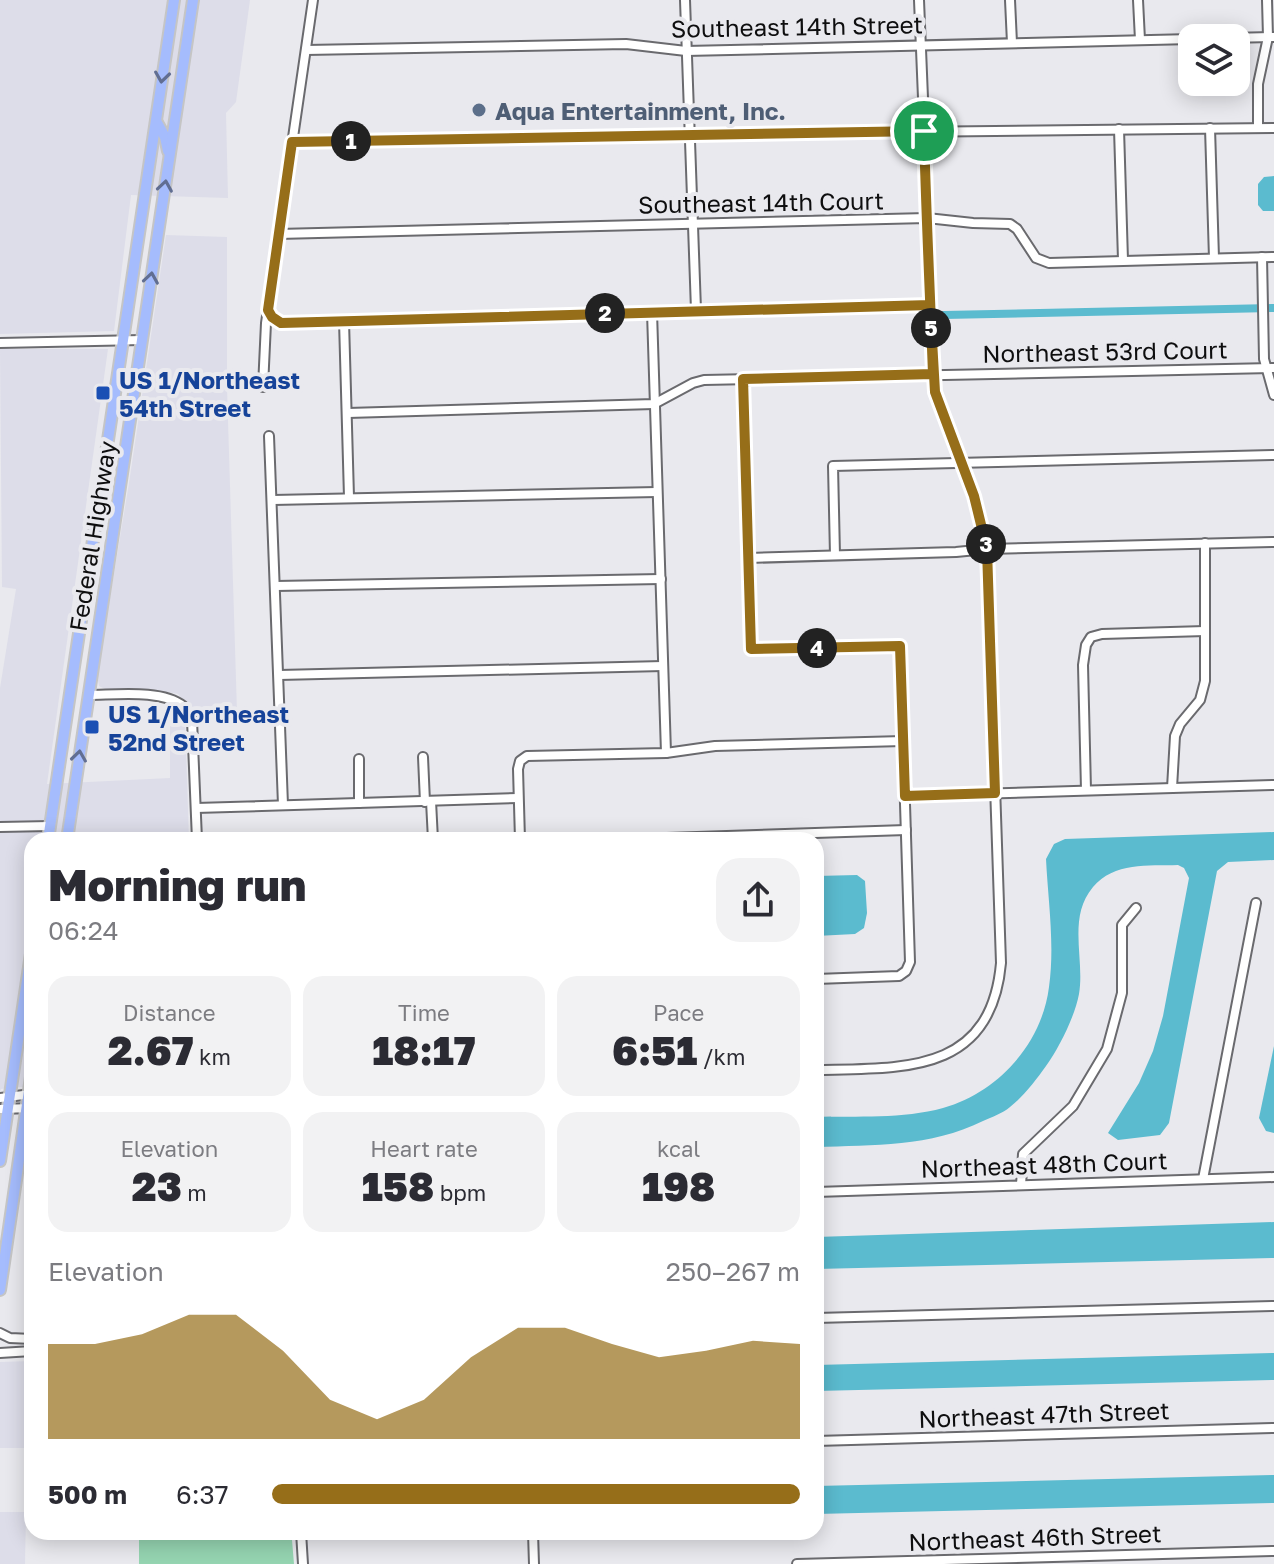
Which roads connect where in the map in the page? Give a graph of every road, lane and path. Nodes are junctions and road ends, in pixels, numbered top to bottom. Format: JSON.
{"nodes":[{"id":1,"x":174,"y":0,"type":"edge"},
{"id":2,"x":193,"y":0,"type":"edge"},
{"id":3,"x":313,"y":0,"type":"edge"},
{"id":4,"x":685,"y":0,"type":"edge"},
{"id":5,"x":919,"y":0,"type":"edge"},
{"id":6,"x":1010,"y":0,"type":"edge"},
{"id":7,"x":1138,"y":0,"type":"edge"},
{"id":8,"x":1267,"y":0,"type":"edge"},
{"id":9,"x":1250,"y":37,"type":"edge"},
{"id":10,"x":1271,"y":37,"type":"edge"},
{"id":11,"x":1178,"y":39,"type":"edge"},
{"id":12,"x":1140,"y":40,"type":"junction"},
{"id":13,"x":1012,"y":43,"type":"junction"},
{"id":14,"x":920,"y":44,"type":"junction"},
{"id":15,"x":306,"y":50,"type":"junction"},
{"id":16,"x":686,"y":51,"type":"junction"},
{"id":17,"x":156,"y":121,"type":"junction"},
{"id":18,"x":1210,"y":128,"type":"junction"},
{"id":19,"x":1258,"y":128,"type":"junction"},
{"id":20,"x":1274,"y":128,"type":"edge"},
{"id":21,"x":1119,"y":129,"type":"junction"},
{"id":22,"x":924,"y":131,"type":"junction"},
{"id":23,"x":689,"y":136,"type":"junction"},
{"id":24,"x":292,"y":142,"type":"junction"},
{"id":25,"x":169,"y":157,"type":"junction"},
{"id":26,"x":927,"y":218,"type":"junction"},
{"id":27,"x":693,"y":224,"type":"junction"},
{"id":28,"x":278,"y":234,"type":"junction"},
{"id":29,"x":1262,"y":257,"type":"junction"},
{"id":30,"x":1274,"y":257,"type":"edge"},
{"id":31,"x":1214,"y":258,"type":"junction"},
{"id":32,"x":1123,"y":260,"type":"junction"},
{"id":33,"x":930,"y":305,"type":"junction"},
{"id":34,"x":268,"y":310,"type":"junction"},
{"id":35,"x":696,"y":310,"type":"junction"},
{"id":36,"x":652,"y":312,"type":"junction"},
{"id":37,"x":344,"y":321,"type":"junction"},
{"id":38,"x":142,"y":340,"type":"junction"},
{"id":39,"x":123,"y":341,"type":"junction"},
{"id":40,"x":0,"y":343,"type":"edge"},
{"id":41,"x":1270,"y":368,"type":"edge"},
{"id":42,"x":933,"y":374,"type":"junction"},
{"id":43,"x":743,"y":379,"type":"junction"},
{"id":44,"x":263,"y":387,"type":"dead end"},
{"id":45,"x":1274,"y":395,"type":"edge"},
{"id":46,"x":654,"y":404,"type":"junction"},
{"id":47,"x":348,"y":413,"type":"junction"},
{"id":48,"x":269,"y":436,"type":"dead end"},
{"id":49,"x":1274,"y":455,"type":"edge"},
{"id":50,"x":960,"y":462,"type":"junction"},
{"id":51,"x":101,"y":485,"type":"junction"},
{"id":52,"x":657,"y":492,"type":"junction"},
{"id":53,"x":349,"y":497,"type":"junction"},
{"id":54,"x":273,"y":500,"type":"junction"},
{"id":55,"x":115,"y":518,"type":"junction"},
{"id":56,"x":95,"y":525,"type":"junction"},
{"id":57,"x":1274,"y":542,"type":"edge"},
{"id":58,"x":1205,"y":543,"type":"junction"},
{"id":59,"x":987,"y":549,"type":"junction"},
{"id":60,"x":109,"y":555,"type":"junction"},
{"id":61,"x":835,"y":555,"type":"junction"},
{"id":62,"x":749,"y":558,"type":"junction"},
{"id":63,"x":661,"y":579,"type":"junction"},
{"id":64,"x":276,"y":586,"type":"junction"},
{"id":65,"x":1205,"y":631,"type":"junction"},
{"id":66,"x":75,"y":661,"type":"junction"},
{"id":67,"x":663,"y":666,"type":"junction"},
{"id":68,"x":279,"y":675,"type":"junction"},
{"id":69,"x":88,"y":695,"type":"junction"},
{"id":70,"x":183,"y":706,"type":"dead end"},
{"id":71,"x":192,"y":720,"type":"dead end"},
{"id":72,"x":903,"y":741,"type":"junction"},
{"id":73,"x":666,"y":753,"type":"junction"},
{"id":74,"x":423,"y":757,"type":"dead end"},
{"id":75,"x":359,"y":759,"type":"dead end"},
{"id":76,"x":59,"y":765,"type":"junction"},
{"id":77,"x":1274,"y":785,"type":"edge"},
{"id":78,"x":1172,"y":788,"type":"junction"},
{"id":79,"x":74,"y":790,"type":"junction"},
{"id":80,"x":1086,"y":790,"type":"junction"},
{"id":81,"x":995,"y":793,"type":"junction"},
{"id":82,"x":905,"y":796,"type":"junction"},
{"id":83,"x":518,"y":798,"type":"junction"},
{"id":84,"x":428,"y":802,"type":"junction"},
{"id":85,"x":359,"y":803,"type":"junction"},
{"id":86,"x":283,"y":805,"type":"junction"},
{"id":87,"x":196,"y":808,"type":"junction"},
{"id":88,"x":50,"y":826,"type":"junction"},
{"id":89,"x":0,"y":827,"type":"edge"},
{"id":90,"x":906,"y":830,"type":"junction"},
{"id":91,"x":49,"y":832,"type":"edge"},
{"id":92,"x":53,"y":832,"type":"edge"},
{"id":93,"x":68,"y":832,"type":"edge"},
{"id":94,"x":197,"y":832,"type":"edge"},
{"id":95,"x":432,"y":832,"type":"edge"},
{"id":96,"x":520,"y":832,"type":"edge"},
{"id":97,"x":824,"y":833,"type":"edge"},
{"id":98,"x":1256,"y":903,"type":"dead end"},
{"id":99,"x":1136,"y":908,"type":"dead end"},
{"id":100,"x":824,"y":979,"type":"edge"},
{"id":101,"x":24,"y":991,"type":"edge"},
{"id":102,"x":824,"y":1070,"type":"edge"},
{"id":103,"x":5,"y":1097,"type":"edge"},
{"id":104,"x":24,"y":1108,"type":"edge"},
{"id":105,"x":4,"y":1109,"type":"edge"},
{"id":106,"x":24,"y":1139,"type":"edge"},
{"id":107,"x":0,"y":1161,"type":"edge"},
{"id":108,"x":1274,"y":1177,"type":"edge"},
{"id":109,"x":1203,"y":1179,"type":"junction"},
{"id":110,"x":1021,"y":1185,"type":"junction"},
{"id":111,"x":824,"y":1192,"type":"edge"},
{"id":112,"x":0,"y":1290,"type":"edge"},
{"id":113,"x":1274,"y":1306,"type":"edge"},
{"id":114,"x":824,"y":1318,"type":"edge"},
{"id":115,"x":0,"y":1333,"type":"edge"},
{"id":116,"x":24,"y":1339,"type":"edge"},
{"id":117,"x":24,"y":1352,"type":"edge"},
{"id":118,"x":0,"y":1353,"type":"edge"},
{"id":119,"x":1274,"y":1428,"type":"edge"},
{"id":120,"x":824,"y":1441,"type":"edge"},
{"id":121,"x":302,"y":1540,"type":"edge"},
{"id":122,"x":533,"y":1540,"type":"edge"},
{"id":123,"x":1274,"y":1551,"type":"edge"},
{"id":124,"x":934,"y":1562,"type":"edge"},
{"id":125,"x":303,"y":1564,"type":"edge"},
{"id":126,"x":534,"y":1564,"type":"edge"},
{"id":127,"x":797,"y":1564,"type":"edge"}],
"edges":[{"from":1,"to":17,"type":"main road","name":"Federal Highway","one_way":true},
{"from":2,"to":25,"type":"main road","name":"Federal Highway"},
{"from":3,"to":15,"type":"street"},
{"from":4,"to":16,"type":"street"},
{"from":5,"to":14,"type":"street"},
{"from":6,"to":13,"type":"street"},
{"from":7,"to":12,"type":"street"},
{"from":8,"to":10,"type":"street"},
{"from":9,"to":10,"type":"street"},
{"from":10,"to":19,"type":"street"},
{"from":11,"to":12,"type":"street","name":"Southeast 14th Street"},
{"from":12,"to":13,"type":"street","name":"Southeast 14th Street"},
{"from":13,"to":14,"type":"street","name":"Southeast 14th Street"},
{"from":14,"to":16,"type":"street","name":"Southeast 14th Street"},
{"from":14,"to":22,"type":"street"},
{"from":15,"to":16,"type":"street","name":"Southeast 14th Street"},
{"from":15,"to":24,"type":"street"},
{"from":16,"to":23,"type":"street"},
{"from":17,"to":25,"type":"main road"},
{"from":17,"to":39,"type":"main road","name":"Federal Highway"},
{"from":18,"to":19,"type":"street"},
{"from":18,"to":21,"type":"street"},
{"from":18,"to":31,"type":"street"},
{"from":19,"to":20,"type":"street"},
{"from":21,"to":22,"type":"street"},
{"from":21,"to":32,"type":"street"},
{"from":22,"to":23,"type":"street"},
{"from":22,"to":26,"type":"street"},
{"from":23,"to":24,"type":"street"},
{"from":23,"to":27,"type":"street"},
{"from":24,"to":28,"type":"street"},
{"from":38,"to":25,"type":"main road","name":"Federal Highway","one_way":true},
{"from":26,"to":27,"type":"street","name":"Southeast 14th Court"},
{"from":26,"to":32,"type":"street","name":"Southeast 14th Court"},
{"from":26,"to":33,"type":"street"},
{"from":27,"to":28,"type":"street","name":"Southeast 14th Court"},
{"from":27,"to":35,"type":"street"},
{"from":28,"to":34,"type":"street"},
{"from":29,"to":30,"type":"street","name":"Southeast 14th Court"},
{"from":29,"to":31,"type":"street","name":"Southeast 14th Court"},
{"from":29,"to":41,"type":"street"},
{"from":31,"to":32,"type":"street","name":"Southeast 14th Court"},
{"from":33,"to":35,"type":"street"},
{"from":33,"to":42,"type":"street"},
{"from":34,"to":37,"type":"street"},
{"from":34,"to":44,"type":"street"},
{"from":35,"to":36,"type":"street"},
{"from":36,"to":37,"type":"street"},
{"from":36,"to":46,"type":"street"},
{"from":37,"to":47,"type":"street"},
{"from":38,"to":39,"type":"street"},
{"from":38,"to":55,"type":"main road","name":"Federal Highway"},
{"from":39,"to":40,"type":"street"},
{"from":39,"to":51,"type":"main road","name":"Federal Highway"},
{"from":41,"to":42,"type":"street","name":"Northeast 53rd Court"},
{"from":41,"to":45,"type":"street"},
{"from":42,"to":43,"type":"street","name":"Northeast 53rd Court"},
{"from":42,"to":50,"type":"street"},
{"from":43,"to":46,"type":"street","name":"Northeast 53rd Court"},
{"from":43,"to":62,"type":"street"},
{"from":46,"to":47,"type":"street"},
{"from":46,"to":52,"type":"street"},
{"from":47,"to":53,"type":"street"},
{"from":48,"to":54,"type":"street"},
{"from":49,"to":50,"type":"street"},
{"from":50,"to":59,"type":"street"},
{"from":50,"to":61,"type":"street"},
{"from":51,"to":55,"type":"main road"},
{"from":51,"to":56,"type":"main road","name":"Federal Highway"},
{"from":52,"to":53,"type":"street"},
{"from":52,"to":63,"type":"street"},
{"from":53,"to":54,"type":"street"},
{"from":54,"to":64,"type":"street"},
{"from":55,"to":60,"type":"main road","name":"Federal Highway"},
{"from":56,"to":60,"type":"main road"},
{"from":56,"to":66,"type":"main road","name":"Federal Highway"},
{"from":57,"to":58,"type":"street"},
{"from":58,"to":59,"type":"street"},
{"from":58,"to":65,"type":"street"},
{"from":59,"to":61,"type":"street"},
{"from":59,"to":81,"type":"street"},
{"from":60,"to":69,"type":"main road","name":"Federal Highway"},
{"from":61,"to":62,"type":"street"},
{"from":62,"to":72,"type":"street"},
{"from":63,"to":64,"type":"street"},
{"from":63,"to":67,"type":"street"},
{"from":64,"to":68,"type":"street"},
{"from":65,"to":78,"type":"street"},
{"from":65,"to":80,"type":"street"},
{"from":66,"to":69,"type":"main road"},
{"from":66,"to":76,"type":"main road","name":"Federal Highway"},
{"from":67,"to":68,"type":"street"},
{"from":67,"to":73,"type":"street"},
{"from":68,"to":86,"type":"street"},
{"from":69,"to":70,"type":"street"},
{"from":79,"to":69,"type":"main road","name":"Federal Highway","one_way":true},
{"from":71,"to":87,"type":"street"},
{"from":72,"to":73,"type":"street"},
{"from":72,"to":82,"type":"street"},
{"from":73,"to":83,"type":"street"},
{"from":74,"to":84,"type":"street"},
{"from":75,"to":85,"type":"street"},
{"from":76,"to":79,"type":"main road"},
{"from":76,"to":88,"type":"main road","name":"Federal Highway"},
{"from":77,"to":78,"type":"street"},
{"from":78,"to":80,"type":"street"},
{"from":79,"to":93,"type":"main road","name":"Federal Highway"},
{"from":80,"to":81,"type":"street"},
{"from":81,"to":82,"type":"street"},
{"from":81,"to":102,"type":"street"},
{"from":82,"to":90,"type":"street"},
{"from":83,"to":84,"type":"street"},
{"from":83,"to":96,"type":"street"},
{"from":84,"to":85,"type":"street"},
{"from":84,"to":95,"type":"street"},
{"from":85,"to":86,"type":"street"},
{"from":86,"to":87,"type":"street"},
{"from":87,"to":94,"type":"street"},
{"from":88,"to":89,"type":"street"},
{"from":88,"to":91,"type":"main road","name":"Federal Highway"},
{"from":88,"to":92,"type":"main road"},
{"from":90,"to":97,"type":"street"},
{"from":90,"to":100,"type":"street"},
{"from":98,"to":109,"type":"street"},
{"from":99,"to":110,"type":"street"},
{"from":101,"to":103,"type":"main road"},
{"from":103,"to":105,"type":"main road"},
{"from":104,"to":105,"type":"street"},
{"from":105,"to":107,"type":"main road"},
{"from":106,"to":112,"type":"main road"},
{"from":108,"to":109,"type":"street","name":"Northeast 48th Court"},
{"from":109,"to":110,"type":"street","name":"Northeast 48th Court"},
{"from":110,"to":111,"type":"street","name":"Northeast 48th Court"},
{"from":113,"to":114,"type":"street"},
{"from":115,"to":116,"type":"street"},
{"from":117,"to":118,"type":"street"},
{"from":119,"to":120,"type":"street","name":"Northeast 47th Street"},
{"from":121,"to":125,"type":"street"},
{"from":122,"to":126,"type":"street"},
{"from":123,"to":124,"type":"street","name":"Northeast 46th Street"},
{"from":124,"to":127,"type":"street","name":"Northeast 46th Street"}]}
